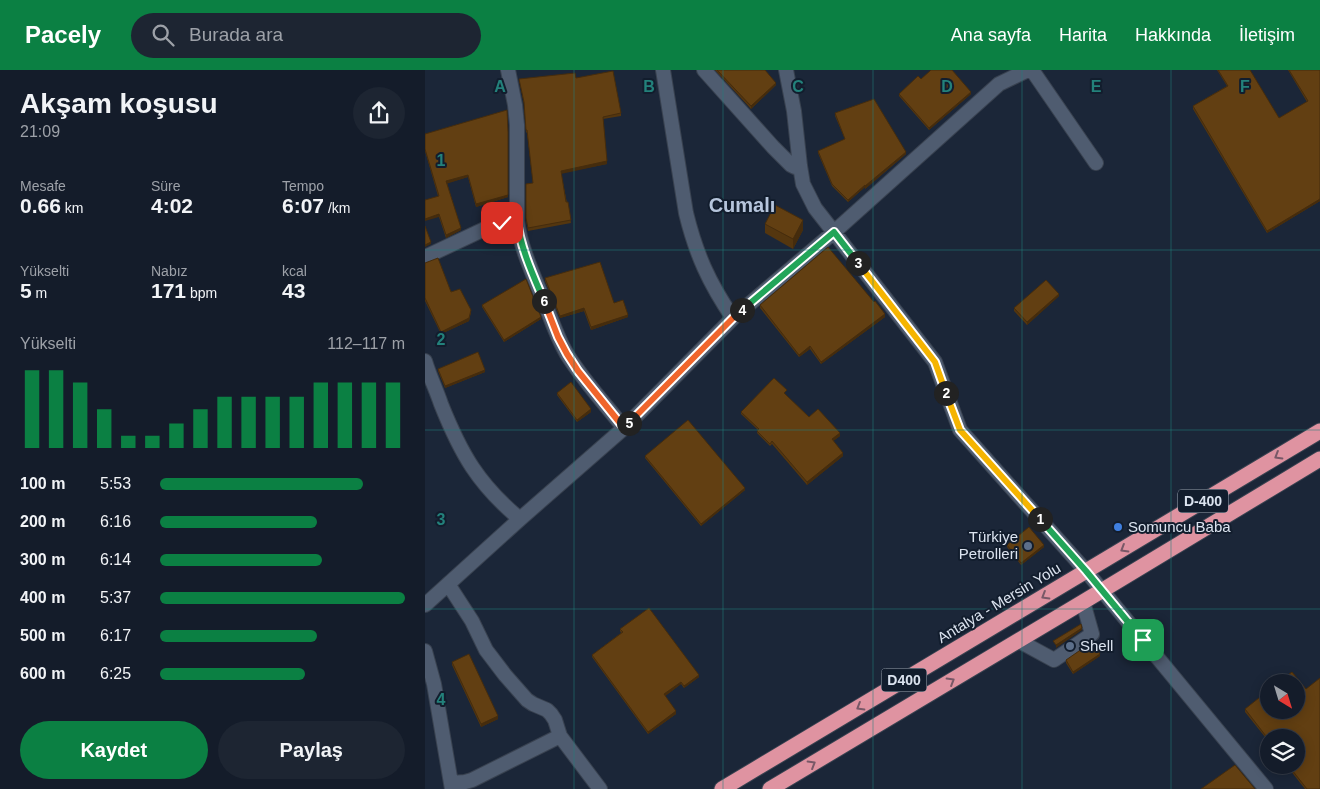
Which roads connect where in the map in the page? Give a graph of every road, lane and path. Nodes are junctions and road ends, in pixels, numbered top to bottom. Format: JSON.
{"nodes":[{"id":1,"x":508,"y":70,"type":"edge"},
{"id":2,"x":663,"y":70,"type":"edge"},
{"id":3,"x":704,"y":70,"type":"edge"},
{"id":4,"x":786,"y":70,"type":"edge"},
{"id":5,"x":1028,"y":70,"type":"edge"},
{"id":6,"x":1032,"y":70,"type":"edge"},
{"id":7,"x":1096,"y":164,"type":"dead end"},
{"id":8,"x":800,"y":166,"type":"junction"},
{"id":9,"x":517,"y":221,"type":"junction"},
{"id":10,"x":834,"y":232,"type":"junction"},
{"id":11,"x":425,"y":257,"type":"edge"},
{"id":12,"x":733,"y":318,"type":"junction"},
{"id":13,"x":426,"y":367,"type":"edge"},
{"id":14,"x":624,"y":428,"type":"junction"},
{"id":15,"x":1320,"y":431,"type":"edge"},
{"id":16,"x":1320,"y":459,"type":"edge"},
{"id":17,"x":520,"y":519,"type":"junction"},
{"id":18,"x":1086,"y":571,"type":"junction"},
{"id":19,"x":448,"y":584,"type":"junction"},
{"id":20,"x":1102,"y":591,"type":"junction"},
{"id":21,"x":1083,"y":602,"type":"junction"},
{"id":22,"x":425,"y":605,"type":"edge"},
{"id":23,"x":1019,"y":640,"type":"junction"},
{"id":24,"x":425,"y":651,"type":"edge"},
{"id":25,"x":560,"y":736,"type":"junction"},
{"id":26,"x":452,"y":786,"type":"edge"},
{"id":27,"x":600,"y":789,"type":"edge"},
{"id":28,"x":722,"y":789,"type":"edge"},
{"id":29,"x":770,"y":789,"type":"edge"},
{"id":30,"x":1266,"y":789,"type":"edge"}],
"edges":[{"from":1,"to":9,"type":"street"},
{"from":2,"to":12,"type":"street"},
{"from":3,"to":8,"type":"street"},
{"from":4,"to":8,"type":"street"},
{"from":5,"to":10,"type":"street"},
{"from":6,"to":7,"type":"street"},
{"from":8,"to":10,"type":"street"},
{"from":9,"to":11,"type":"street"},
{"from":9,"to":14,"type":"street"},
{"from":10,"to":12,"type":"street"},
{"from":10,"to":18,"type":"street"},
{"from":12,"to":14,"type":"street"},
{"from":13,"to":17,"type":"street"},
{"from":14,"to":17,"type":"street"},
{"from":15,"to":18,"type":"highway","name":"Antalya - Mersin Yolu","number":"D-400","one_way":true},
{"from":16,"to":20,"type":"highway","number":"D400"},
{"from":17,"to":19,"type":"street"},
{"from":18,"to":20,"type":"street"},
{"from":18,"to":28,"type":"highway","name":"Antalya - Mersin Yolu","number":"D400","one_way":true},
{"from":19,"to":22,"type":"street"},
{"from":19,"to":25,"type":"street"},
{"from":20,"to":21,"type":"highway","number":"D400"},
{"from":20,"to":30,"type":"street"},
{"from":21,"to":23,"type":"highway","number":"D400"},
{"from":21,"to":23,"type":"street"},
{"from":29,"to":23,"type":"highway","number":"D400","one_way":true},
{"from":24,"to":26,"type":"street"},
{"from":25,"to":26,"type":"street"},
{"from":25,"to":27,"type":"street"}]}
